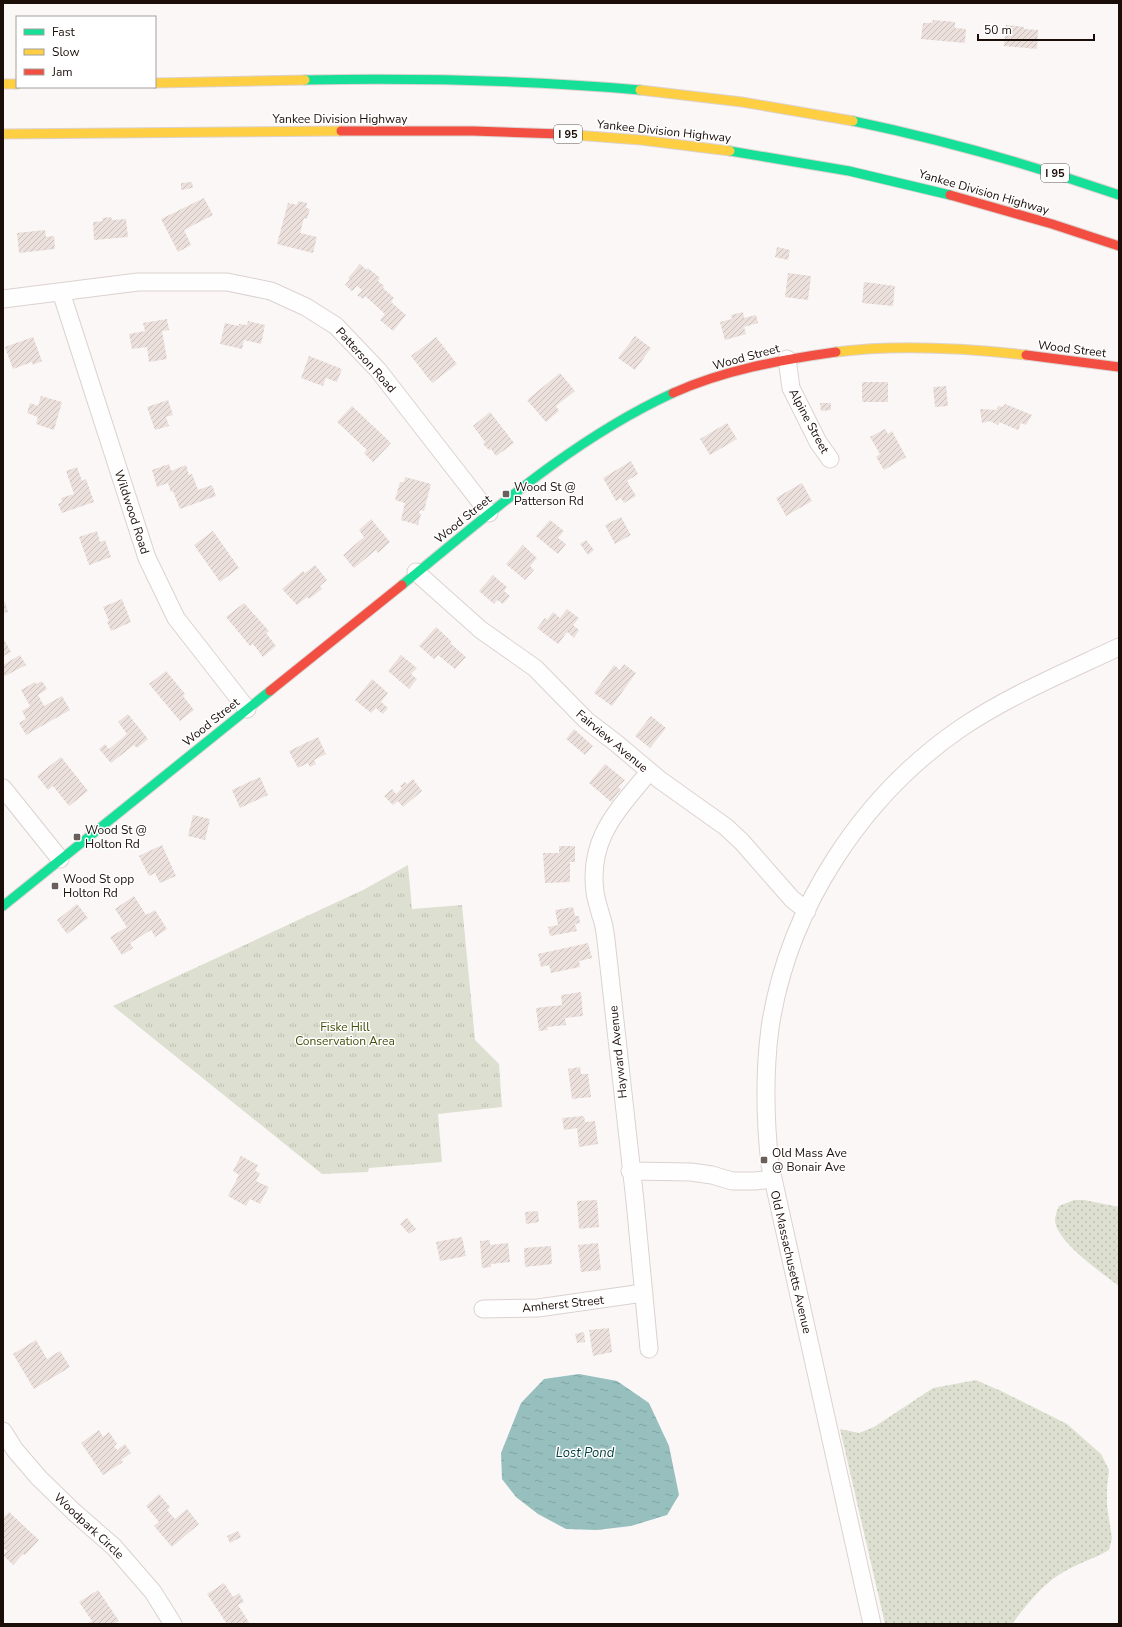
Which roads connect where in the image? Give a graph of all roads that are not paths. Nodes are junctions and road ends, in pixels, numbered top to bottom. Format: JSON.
{"nodes":[{"id":1,"x":156,"y":83,"type":"edge"},
{"id":2,"x":3,"y":84,"type":"edge"},
{"id":3,"x":16,"y":84,"type":"edge"},
{"id":4,"x":3,"y":134,"type":"edge"},
{"id":5,"x":1119,"y":195,"type":"edge"},
{"id":6,"x":1119,"y":246,"type":"edge"},
{"id":7,"x":61,"y":292,"type":"junction"},
{"id":8,"x":3,"y":299,"type":"edge"},
{"id":9,"x":787,"y":359,"type":"junction"},
{"id":10,"x":1119,"y":367,"type":"edge"},
{"id":11,"x":830,"y":459,"type":"dead end"},
{"id":12,"x":489,"y":513,"type":"junction"},
{"id":13,"x":416,"y":572,"type":"junction"},
{"id":14,"x":1119,"y":647,"type":"edge"},
{"id":15,"x":247,"y":708,"type":"junction"},
{"id":16,"x":649,"y":772,"type":"junction"},
{"id":17,"x":3,"y":788,"type":"edge"},
{"id":18,"x":60,"y":860,"type":"junction"},
{"id":19,"x":3,"y":906,"type":"edge"},
{"id":20,"x":807,"y":911,"type":"junction"},
{"id":21,"x":630,"y":1171,"type":"junction"},
{"id":22,"x":772,"y":1179,"type":"junction"},
{"id":23,"x":643,"y":1293,"type":"junction"},
{"id":24,"x":483,"y":1310,"type":"dead end"},
{"id":25,"x":650,"y":1349,"type":"dead end"},
{"id":26,"x":3,"y":1430,"type":"edge"},
{"id":27,"x":173,"y":1624,"type":"edge"},
{"id":28,"x":872,"y":1624,"type":"edge"}],
"edges":[{"from":1,"to":5,"type":"main road","number":"I 95"},
{"from":2,"to":3,"type":"main road"},
{"from":4,"to":6,"type":"main road","name":"Yankee Division Highway","number":"I 95"},
{"from":7,"to":8,"type":"street","name":"Patterson Road"},
{"from":7,"to":12,"type":"street","name":"Patterson Road"},
{"from":7,"to":15,"type":"street","name":"Wildwood Road"},
{"from":9,"to":10,"type":"main road","name":"Wood Street"},
{"from":9,"to":11,"type":"street","name":"Alpine Street"},
{"from":9,"to":12,"type":"main road","name":"Wood Street"},
{"from":12,"to":13,"type":"main road","name":"Wood Street"},
{"from":13,"to":15,"type":"main road","name":"Wood Street"},
{"from":13,"to":16,"type":"street","name":"Fairview Avenue"},
{"from":14,"to":20,"type":"street","name":"Old Massachusetts Avenue"},
{"from":15,"to":18,"type":"main road","name":"Wood Street"},
{"from":16,"to":20,"type":"street","name":"Fairview Avenue"},
{"from":16,"to":21,"type":"street","name":"Hayward Avenue"},
{"from":17,"to":18,"type":"street"},
{"from":18,"to":19,"type":"main road","name":"Wood Street"},
{"from":20,"to":22,"type":"street","name":"Old Massachusetts Avenue"},
{"from":21,"to":22,"type":"street"},
{"from":21,"to":23,"type":"street","name":"Hayward Avenue"},
{"from":22,"to":28,"type":"street","name":"Old Massachusetts Avenue"},
{"from":23,"to":24,"type":"street","name":"Amherst Street"},
{"from":23,"to":25,"type":"street","name":"Hayward Avenue"},
{"from":26,"to":27,"type":"street","name":"Woodpark Circle"}]}
